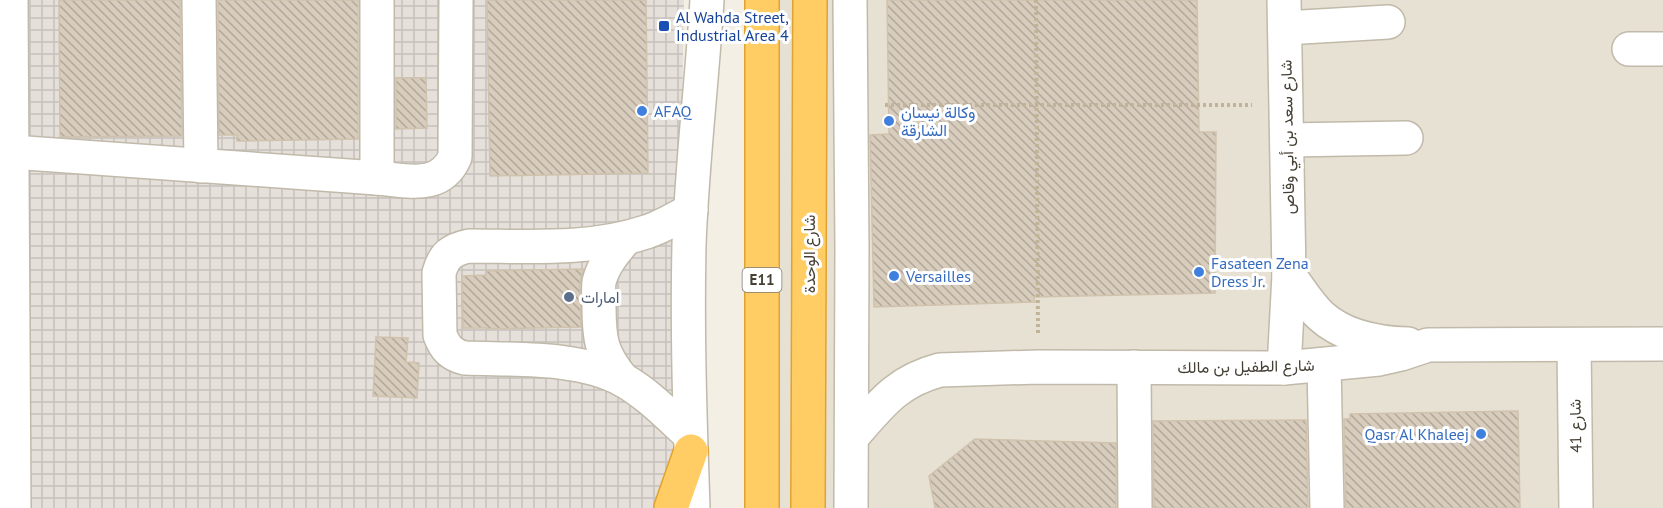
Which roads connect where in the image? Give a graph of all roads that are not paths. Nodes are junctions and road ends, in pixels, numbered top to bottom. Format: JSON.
{"nodes":[{"id":1,"x":11,"y":0,"type":"edge"},
{"id":2,"x":199,"y":0,"type":"edge"},
{"id":3,"x":377,"y":0,"type":"edge"},
{"id":4,"x":456,"y":0,"type":"edge"},
{"id":5,"x":707,"y":0,"type":"edge"},
{"id":6,"x":762,"y":0,"type":"edge"},
{"id":7,"x":810,"y":0,"type":"edge"},
{"id":8,"x":850,"y":0,"type":"edge"},
{"id":9,"x":1284,"y":14,"type":"edge"},
{"id":10,"x":1388,"y":22,"type":"dead end"},
{"id":11,"x":1629,"y":48,"type":"dead end"},
{"id":12,"x":1663,"y":49,"type":"edge"},
{"id":13,"x":1406,"y":138,"type":"dead end"},
{"id":14,"x":1287,"y":140,"type":"junction"},
{"id":15,"x":12,"y":152,"type":"junction"},
{"id":16,"x":201,"y":166,"type":"junction"},
{"id":17,"x":377,"y":178,"type":"junction"},
{"id":18,"x":6,"y":210,"type":"edge"},
{"id":19,"x":692,"y":210,"type":"junction"},
{"id":20,"x":626,"y":238,"type":"junction"},
{"id":21,"x":1289,"y":275,"type":"junction"},
{"id":22,"x":1663,"y":344,"type":"edge"},
{"id":23,"x":1428,"y":345,"type":"junction"},
{"id":24,"x":1574,"y":345,"type":"junction"},
{"id":25,"x":1324,"y":364,"type":"junction"},
{"id":26,"x":1134,"y":367,"type":"junction"},
{"id":27,"x":1284,"y":368,"type":"junction"},
{"id":28,"x":623,"y":380,"type":"junction"},
{"id":29,"x":852,"y":437,"type":"junction"},
{"id":30,"x":691,"y":443,"type":"junction"},
{"id":31,"x":14,"y":508,"type":"edge"},
{"id":32,"x":671,"y":508,"type":"edge"},
{"id":33,"x":693,"y":508,"type":"edge"},
{"id":34,"x":762,"y":508,"type":"edge"},
{"id":35,"x":808,"y":508,"type":"edge"},
{"id":36,"x":851,"y":508,"type":"edge"},
{"id":37,"x":1135,"y":508,"type":"edge"},
{"id":38,"x":1327,"y":508,"type":"edge"},
{"id":39,"x":1576,"y":508,"type":"edge"}],
"edges":[{"from":1,"to":15,"type":"street"},
{"from":2,"to":16,"type":"street"},
{"from":3,"to":17,"type":"street"},
{"from":4,"to":17,"type":"street"},
{"from":5,"to":19,"type":"street"},
{"from":6,"to":34,"type":"highway","number":"E11"},
{"from":7,"to":35,"type":"highway","name":"شارع الوحدة"},
{"from":8,"to":29,"type":"street"},
{"from":9,"to":10,"type":"street"},
{"from":9,"to":14,"type":"street","name":"شارع سعد بن أبي وقاص"},
{"from":11,"to":12,"type":"street"},
{"from":13,"to":14,"type":"street"},
{"from":14,"to":21,"type":"street","name":"شارع سعد بن أبي وقاص"},
{"from":15,"to":16,"type":"street"},
{"from":15,"to":18,"type":"street"},
{"from":16,"to":17,"type":"street"},
{"from":18,"to":31,"type":"street"},
{"from":19,"to":20,"type":"street"},
{"from":19,"to":30,"type":"street"},
{"from":20,"to":28,"type":"street"},
{"from":20,"to":28,"type":"street"},
{"from":21,"to":23,"type":"street"},
{"from":21,"to":27,"type":"street","name":"شارع سعد بن أبي وقاص"},
{"from":22,"to":24,"type":"street","name":"شارع الطفيل بن مالك"},
{"from":23,"to":24,"type":"street","name":"شارع الطفيل بن مالك"},
{"from":23,"to":25,"type":"street","name":"شارع الطفيل بن مالك"},
{"from":24,"to":39,"type":"street","name":"شارع 41"},
{"from":25,"to":27,"type":"street","name":"شارع الطفيل بن مالك"},
{"from":25,"to":38,"type":"street"},
{"from":26,"to":27,"type":"street","name":"شارع الطفيل بن مالك"},
{"from":26,"to":29,"type":"street","name":"شارع الطفيل بن مالك"},
{"from":26,"to":37,"type":"street"},
{"from":28,"to":30,"type":"street"},
{"from":29,"to":36,"type":"street"},
{"from":30,"to":32,"type":"highway"},
{"from":30,"to":33,"type":"street"}]}
